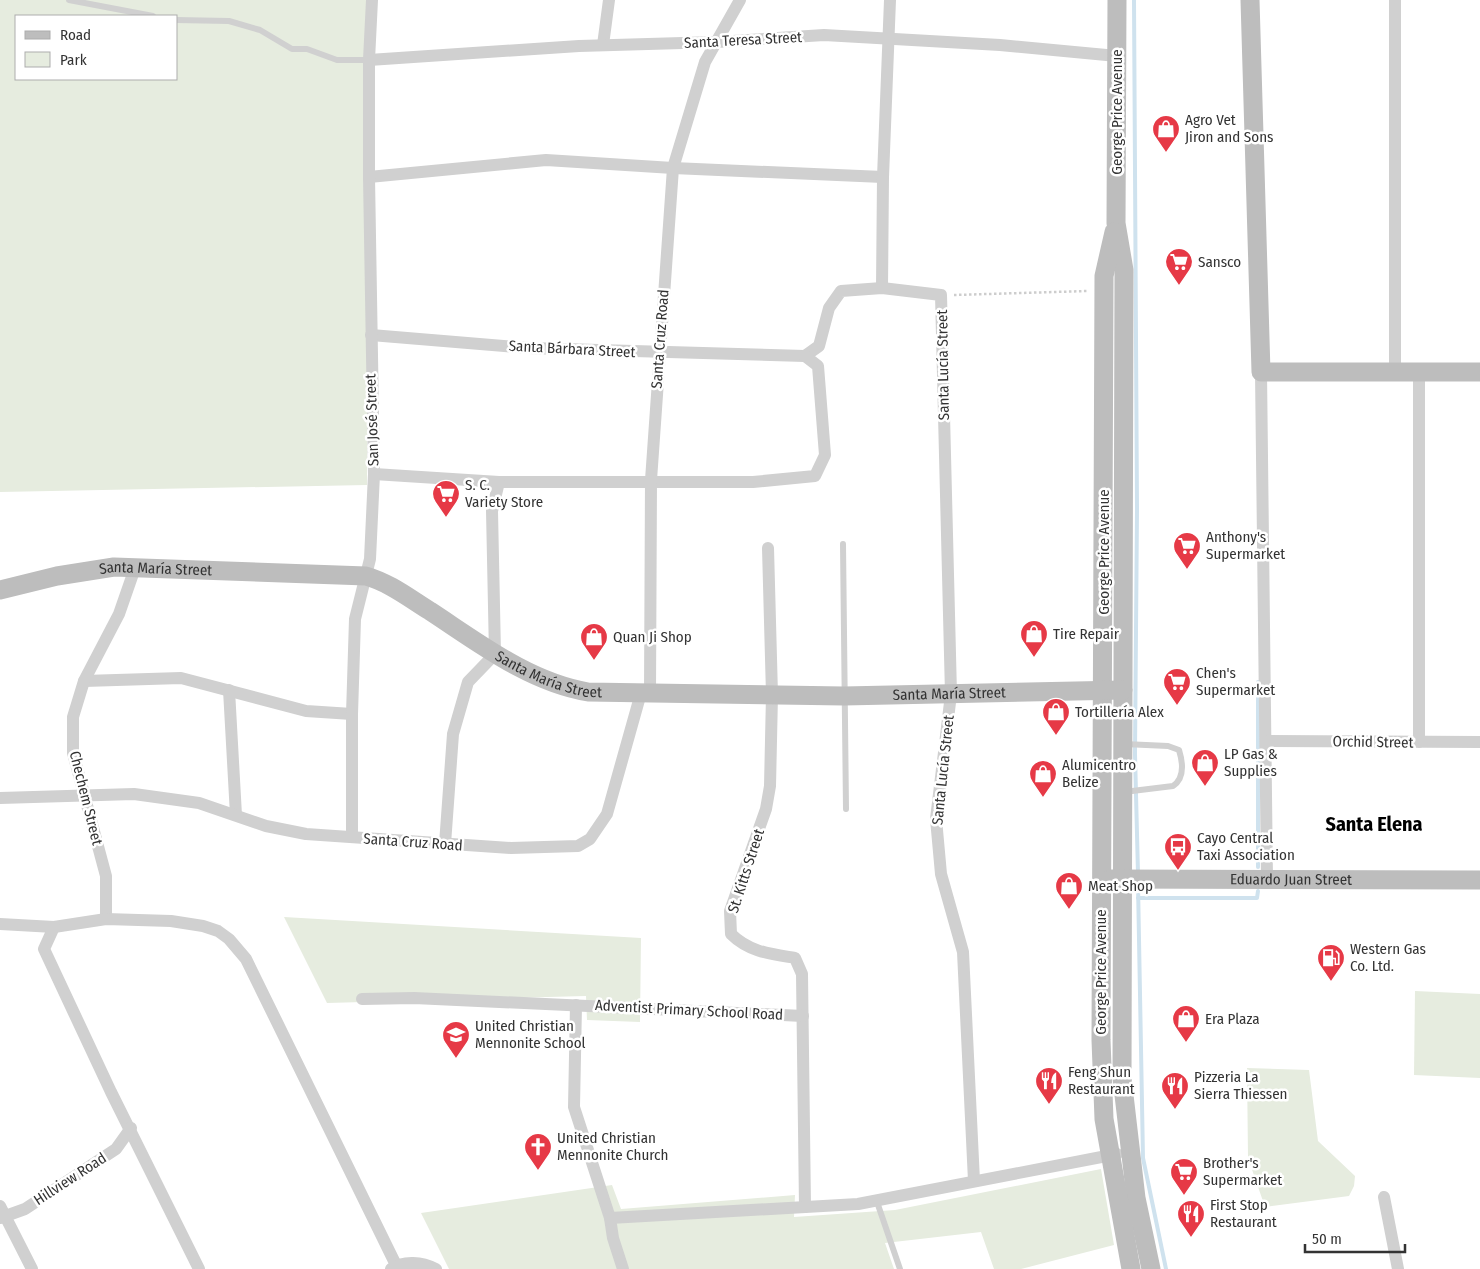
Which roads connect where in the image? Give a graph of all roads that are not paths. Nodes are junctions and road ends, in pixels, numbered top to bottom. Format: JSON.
{"nodes":[{"id":1,"x":69,"y":0,"type":"edge"},
{"id":2,"x":372,"y":0,"type":"edge"},
{"id":3,"x":609,"y":0,"type":"edge"},
{"id":4,"x":740,"y":0,"type":"edge"},
{"id":5,"x":890,"y":0,"type":"edge"},
{"id":6,"x":1117,"y":0,"type":"edge"},
{"id":7,"x":1250,"y":0,"type":"edge"},
{"id":8,"x":1394,"y":0,"type":"edge"},
{"id":9,"x":148,"y":15,"type":"edge"},
{"id":10,"x":178,"y":20,"type":"edge"},
{"id":11,"x":890,"y":38,"type":"junction"},
{"id":12,"x":717,"y":42,"type":"junction"},
{"id":13,"x":603,"y":45,"type":"junction"},
{"id":14,"x":1117,"y":56,"type":"junction"},
{"id":15,"x":369,"y":60,"type":"junction"},
{"id":16,"x":673,"y":168,"type":"junction"},
{"id":17,"x":883,"y":176,"type":"junction"},
{"id":18,"x":369,"y":177,"type":"junction"},
{"id":19,"x":1116,"y":223,"type":"junction"},
{"id":20,"x":882,"y":288,"type":"junction"},
{"id":21,"x":370,"y":335,"type":"junction"},
{"id":22,"x":820,"y":346,"type":"junction"},
{"id":23,"x":659,"y":353,"type":"junction"},
{"id":24,"x":805,"y":356,"type":"junction"},
{"id":25,"x":818,"y":366,"type":"junction"},
{"id":26,"x":1395,"y":370,"type":"junction"},
{"id":27,"x":1419,"y":371,"type":"junction"},
{"id":28,"x":1261,"y":372,"type":"junction"},
{"id":29,"x":1480,"y":372,"type":"edge"},
{"id":30,"x":374,"y":474,"type":"junction"},
{"id":31,"x":650,"y":480,"type":"junction"},
{"id":32,"x":499,"y":482,"type":"junction"},
{"id":33,"x":842,"y":544,"type":"dead end"},
{"id":34,"x":768,"y":548,"type":"dead end"},
{"id":35,"x":135,"y":568,"type":"junction"},
{"id":36,"x":366,"y":576,"type":"junction"},
{"id":37,"x":0,"y":590,"type":"edge"},
{"id":38,"x":495,"y":654,"type":"junction"},
{"id":39,"x":84,"y":681,"type":"junction"},
{"id":40,"x":229,"y":690,"type":"junction"},
{"id":41,"x":1104,"y":690,"type":"junction"},
{"id":42,"x":1123,"y":690,"type":"junction"},
{"id":43,"x":646,"y":693,"type":"junction"},
{"id":44,"x":951,"y":694,"type":"junction"},
{"id":45,"x":772,"y":695,"type":"junction"},
{"id":46,"x":844,"y":696,"type":"junction"},
{"id":47,"x":352,"y":714,"type":"junction"},
{"id":48,"x":1267,"y":740,"type":"junction"},
{"id":49,"x":1420,"y":742,"type":"junction"},
{"id":50,"x":1480,"y":742,"type":"edge"},
{"id":51,"x":1123,"y":744,"type":"junction"},
{"id":52,"x":1123,"y":792,"type":"junction"},
{"id":53,"x":84,"y":796,"type":"junction"},
{"id":54,"x":0,"y":798,"type":"edge"},
{"id":55,"x":846,"y":809,"type":"dead end"},
{"id":56,"x":236,"y":815,"type":"junction"},
{"id":57,"x":352,"y":837,"type":"junction"},
{"id":58,"x":445,"y":844,"type":"junction"},
{"id":59,"x":1101,"y":879,"type":"junction"},
{"id":60,"x":1123,"y":879,"type":"junction"},
{"id":61,"x":1267,"y":879,"type":"junction"},
{"id":62,"x":1480,"y":880,"type":"edge"},
{"id":63,"x":106,"y":919,"type":"junction"},
{"id":64,"x":0,"y":924,"type":"edge"},
{"id":65,"x":54,"y":926,"type":"junction"},
{"id":66,"x":362,"y":999,"type":"dead end"},
{"id":67,"x":576,"y":1005,"type":"junction"},
{"id":68,"x":803,"y":1016,"type":"junction"},
{"id":69,"x":131,"y":1128,"type":"junction"},
{"id":70,"x":1129,"y":1152,"type":"junction"},
{"id":71,"x":1110,"y":1155,"type":"junction"},
{"id":72,"x":974,"y":1181,"type":"junction"},
{"id":73,"x":1384,"y":1197,"type":"dead end"},
{"id":74,"x":876,"y":1199,"type":"junction"},
{"id":75,"x":805,"y":1207,"type":"junction"},
{"id":76,"x":2,"y":1214,"type":"edge"},
{"id":77,"x":610,"y":1218,"type":"junction"},
{"id":78,"x":393,"y":1267,"type":"edge"},
{"id":79,"x":32,"y":1269,"type":"edge"},
{"id":80,"x":199,"y":1269,"type":"edge"},
{"id":81,"x":436,"y":1269,"type":"edge"},
{"id":82,"x":623,"y":1269,"type":"edge"},
{"id":83,"x":900,"y":1269,"type":"edge"},
{"id":84,"x":1131,"y":1269,"type":"edge"},
{"id":85,"x":1151,"y":1269,"type":"edge"},
{"id":86,"x":1398,"y":1269,"type":"edge"}],
"edges":[{"from":1,"to":9,"type":"lane"},
{"from":2,"to":15,"type":"street","name":"San José Street"},
{"from":3,"to":13,"type":"street"},
{"from":4,"to":12,"type":"street","name":"Santa Cruz Road"},
{"from":5,"to":11,"type":"street"},
{"from":6,"to":14,"type":"main road","name":"George Price Avenue"},
{"from":7,"to":28,"type":"main road"},
{"from":8,"to":26,"type":"street"},
{"from":10,"to":15,"type":"lane"},
{"from":11,"to":12,"type":"street","name":"Santa Teresa Street"},
{"from":11,"to":14,"type":"street","name":"Santa Teresa Street"},
{"from":11,"to":17,"type":"street"},
{"from":12,"to":13,"type":"street","name":"Santa Teresa Street"},
{"from":12,"to":16,"type":"street","name":"Santa Cruz Road"},
{"from":13,"to":15,"type":"street","name":"Santa Teresa Street"},
{"from":14,"to":19,"type":"main road","name":"George Price Avenue"},
{"from":15,"to":18,"type":"street","name":"San José Street"},
{"from":16,"to":17,"type":"street"},
{"from":16,"to":18,"type":"street"},
{"from":16,"to":23,"type":"street","name":"Santa Cruz Road"},
{"from":17,"to":20,"type":"street"},
{"from":18,"to":21,"type":"street","name":"San José Street"},
{"from":19,"to":41,"type":"main road","name":"George Price Avenue"},
{"from":19,"to":42,"type":"main road","name":"George Price Avenue"},
{"from":20,"to":22,"type":"street"},
{"from":20,"to":44,"type":"street","name":"Santa Lucía Street"},
{"from":21,"to":23,"type":"street","name":"Santa Bárbara Street"},
{"from":21,"to":30,"type":"street","name":"San José Street"},
{"from":22,"to":24,"type":"street"},
{"from":22,"to":25,"type":"street"},
{"from":23,"to":24,"type":"street","name":"Santa Bárbara Street"},
{"from":23,"to":31,"type":"street","name":"Santa Cruz Road"},
{"from":24,"to":25,"type":"street"},
{"from":25,"to":31,"type":"street"},
{"from":26,"to":27,"type":"main road"},
{"from":26,"to":28,"type":"main road"},
{"from":27,"to":29,"type":"main road"},
{"from":27,"to":49,"type":"street"},
{"from":28,"to":48,"type":"street"},
{"from":30,"to":32,"type":"street"},
{"from":30,"to":36,"type":"street","name":"San José Street"},
{"from":31,"to":32,"type":"street"},
{"from":31,"to":43,"type":"street","name":"Santa Cruz Road"},
{"from":32,"to":38,"type":"street"},
{"from":33,"to":46,"type":"lane"},
{"from":34,"to":45,"type":"street","name":"St. Kitts Street"},
{"from":35,"to":36,"type":"main road","name":"Santa María Street"},
{"from":35,"to":37,"type":"main road","name":"Santa María Street"},
{"from":35,"to":39,"type":"street","name":"Chechem Street"},
{"from":36,"to":38,"type":"main road","name":"Santa María Street"},
{"from":36,"to":47,"type":"street","name":"San José Street"},
{"from":38,"to":43,"type":"main road","name":"Santa María Street"},
{"from":38,"to":58,"type":"street"},
{"from":39,"to":40,"type":"street"},
{"from":39,"to":53,"type":"street","name":"Chechem Street"},
{"from":40,"to":47,"type":"street"},
{"from":40,"to":56,"type":"street"},
{"from":41,"to":42,"type":"main road","name":"Santa María Street"},
{"from":41,"to":44,"type":"main road","name":"Santa María Street"},
{"from":41,"to":59,"type":"main road","name":"George Price Avenue"},
{"from":42,"to":51,"type":"main road","name":"George Price Avenue"},
{"from":43,"to":45,"type":"main road","name":"Santa María Street"},
{"from":43,"to":58,"type":"street","name":"Santa Cruz Road"},
{"from":44,"to":46,"type":"main road","name":"Santa María Street"},
{"from":44,"to":72,"type":"street","name":"Santa Lucía Street"},
{"from":45,"to":46,"type":"main road","name":"Santa María Street"},
{"from":45,"to":68,"type":"street","name":"St. Kitts Street"},
{"from":46,"to":55,"type":"lane"},
{"from":47,"to":57,"type":"street","name":"San José Street"},
{"from":48,"to":49,"type":"street","name":"Orchid Street"},
{"from":48,"to":61,"type":"street"},
{"from":49,"to":50,"type":"street","name":"Orchid Street"},
{"from":51,"to":52,"type":"main road","name":"George Price Avenue"},
{"from":51,"to":52,"type":"lane"},
{"from":52,"to":60,"type":"main road","name":"George Price Avenue"},
{"from":53,"to":54,"type":"street","name":"Santa Cruz Road"},
{"from":53,"to":56,"type":"street","name":"Santa Cruz Road"},
{"from":53,"to":63,"type":"street","name":"Chechem Street"},
{"from":56,"to":57,"type":"street","name":"Santa Cruz Road"},
{"from":57,"to":58,"type":"street","name":"Santa Cruz Road"},
{"from":59,"to":60,"type":"main road","name":"Eduardo Juan Street"},
{"from":59,"to":71,"type":"main road","name":"George Price Avenue"},
{"from":60,"to":61,"type":"main road","name":"Eduardo Juan Street"},
{"from":60,"to":70,"type":"main road","name":"George Price Avenue"},
{"from":61,"to":62,"type":"main road","name":"Eduardo Juan Street"},
{"from":63,"to":65,"type":"street"},
{"from":63,"to":78,"type":"street"},
{"from":64,"to":65,"type":"street"},
{"from":65,"to":69,"type":"street"},
{"from":66,"to":67,"type":"street","name":"Adventist Primary School Road"},
{"from":67,"to":68,"type":"street","name":"Adventist Primary School Road"},
{"from":67,"to":77,"type":"street","name":"Adventist Primary School Road"},
{"from":68,"to":75,"type":"street","name":"St. Kitts Street"},
{"from":69,"to":76,"type":"street","name":"Hillview Road"},
{"from":69,"to":80,"type":"street"},
{"from":70,"to":71,"type":"street"},
{"from":70,"to":85,"type":"main road","name":"George Price Avenue"},
{"from":71,"to":72,"type":"street"},
{"from":71,"to":84,"type":"main road","name":"George Price Avenue"},
{"from":72,"to":74,"type":"street"},
{"from":73,"to":86,"type":"street"},
{"from":74,"to":75,"type":"street"},
{"from":74,"to":83,"type":"lane"},
{"from":75,"to":77,"type":"street"},
{"from":76,"to":79,"type":"street"},
{"from":77,"to":82,"type":"street","name":"Adventist Primary School Road"},
{"from":78,"to":81,"type":"street"}]}
